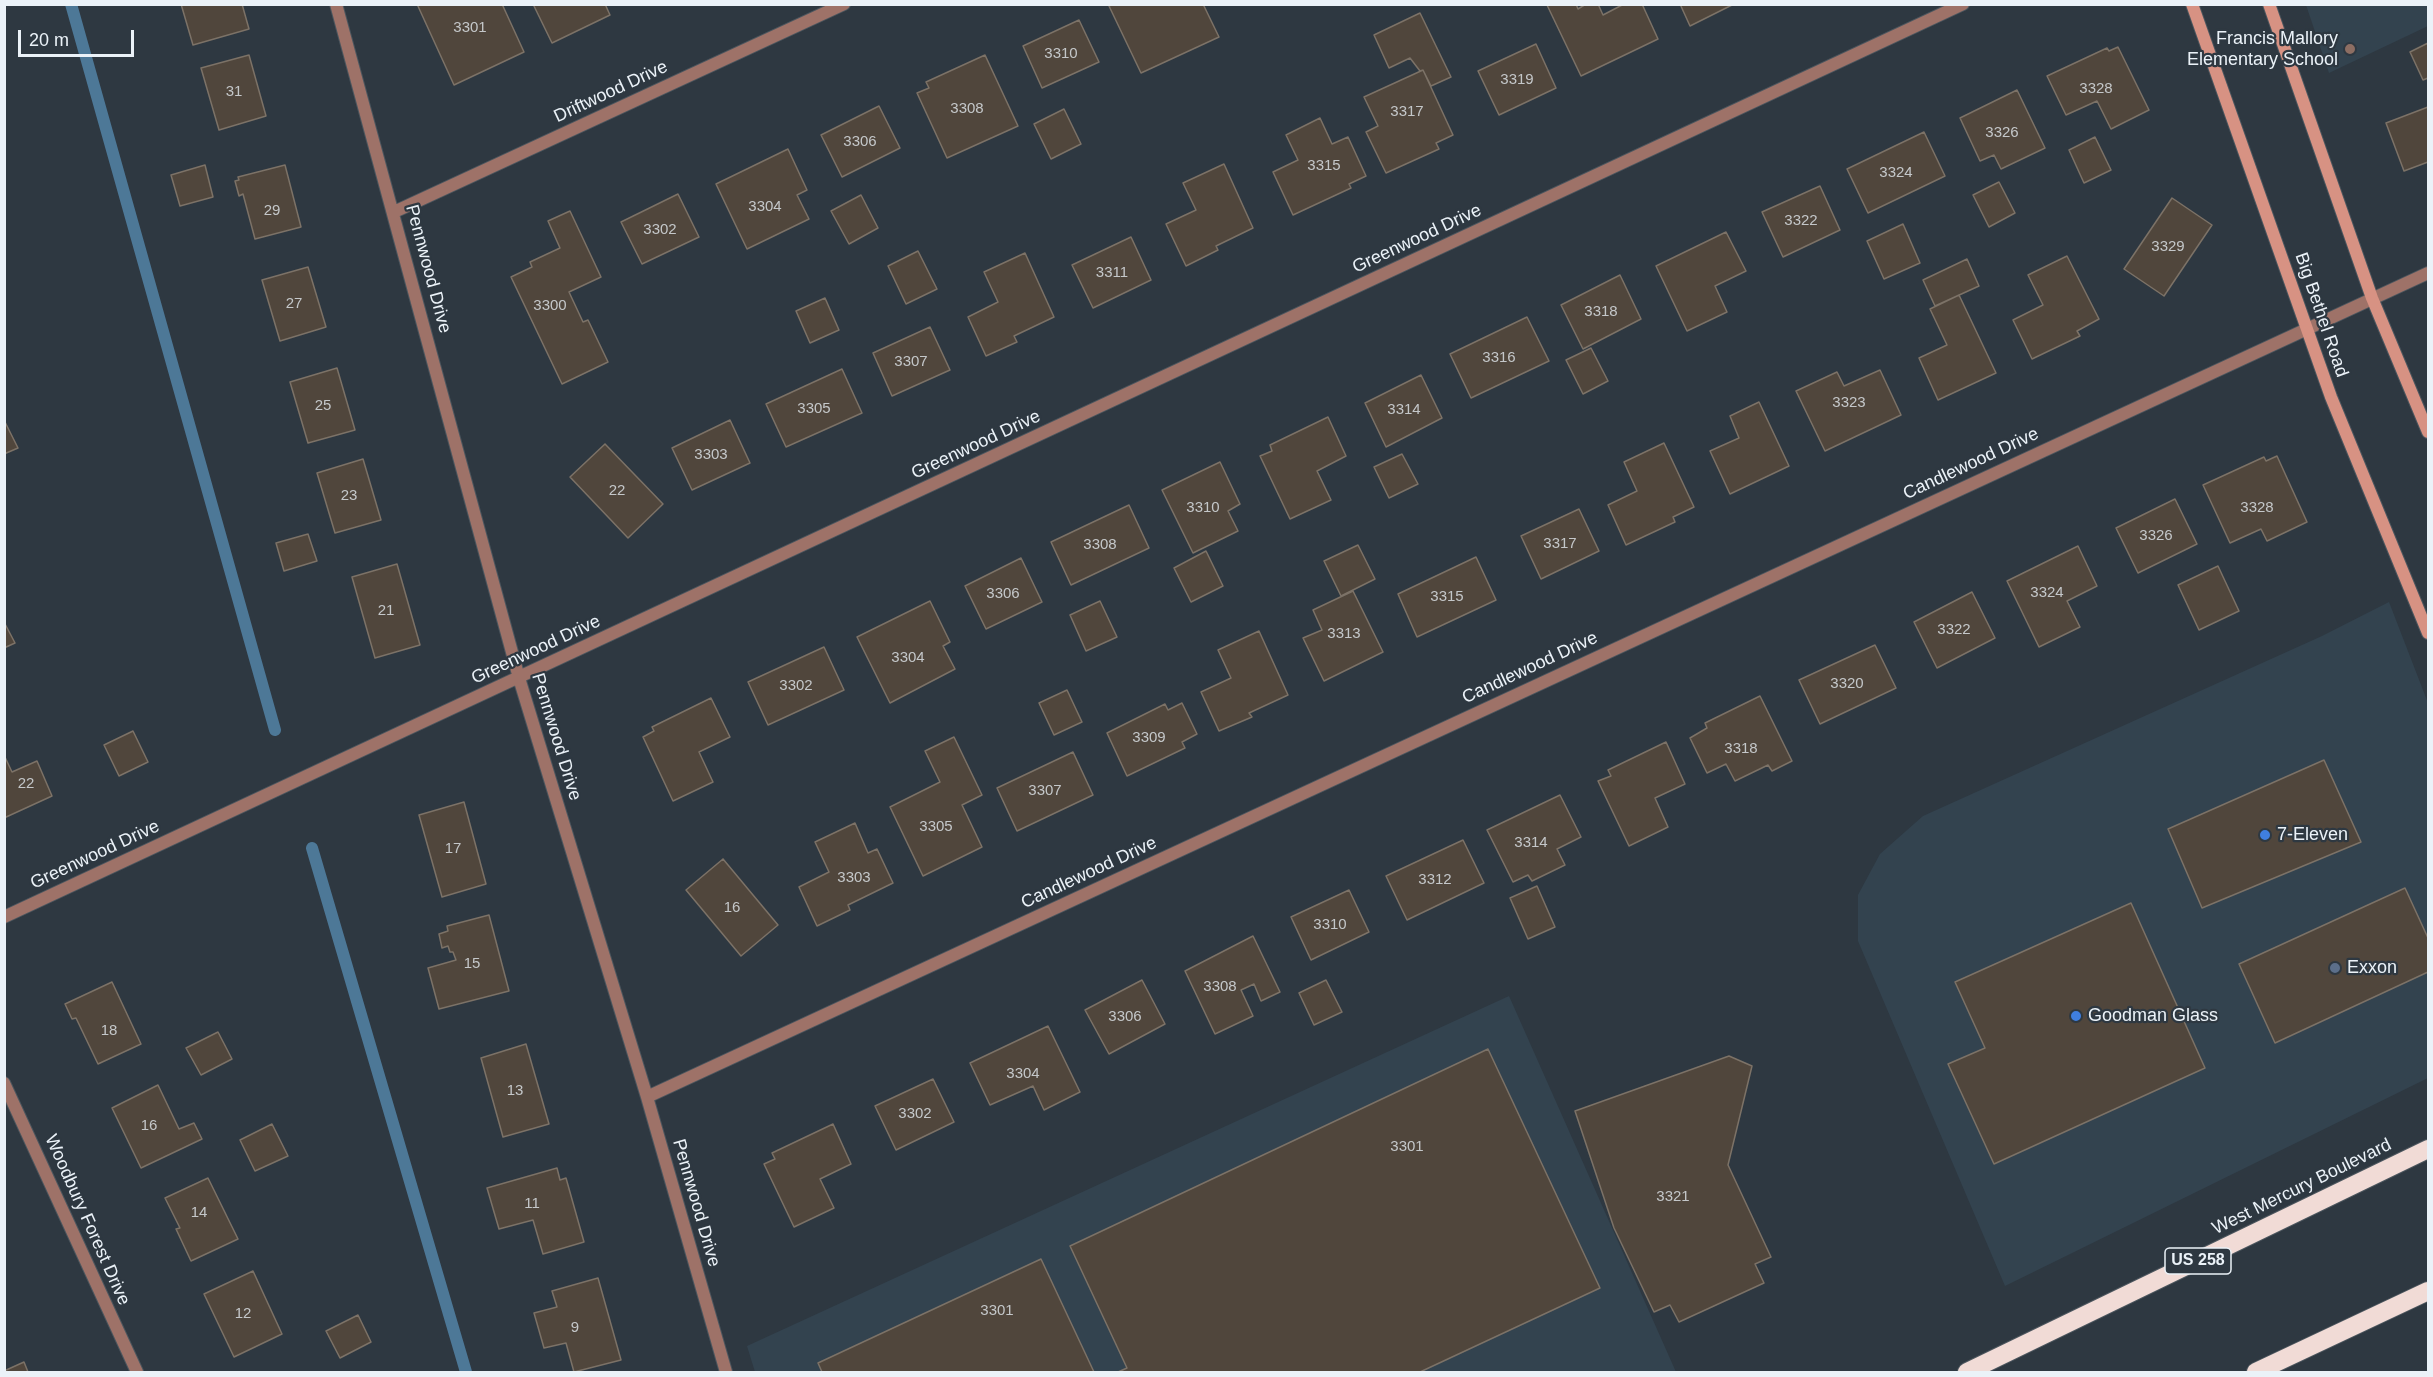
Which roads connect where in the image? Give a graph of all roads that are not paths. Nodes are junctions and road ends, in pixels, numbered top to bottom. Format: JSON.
{"nodes":[{"id":1,"x":336,"y":4,"type":"edge"},
{"id":2,"x":844,"y":4,"type":"edge"},
{"id":3,"x":1963,"y":4,"type":"edge"},
{"id":4,"x":2192,"y":4,"type":"edge"},
{"id":5,"x":2269,"y":4,"type":"edge"},
{"id":6,"x":394,"y":212,"type":"junction"},
{"id":7,"x":2428,"y":273,"type":"edge"},
{"id":8,"x":2372,"y":298,"type":"junction"},
{"id":9,"x":2307,"y":328,"type":"junction"},
{"id":10,"x":2428,"y":432,"type":"edge"},
{"id":11,"x":2428,"y":633,"type":"edge"},
{"id":12,"x":519,"y":678,"type":"junction"},
{"id":13,"x":4,"y":917,"type":"edge"},
{"id":14,"x":4,"y":1083,"type":"edge"},
{"id":15,"x":647,"y":1097,"type":"junction"},
{"id":16,"x":2428,"y":1149,"type":"edge"},
{"id":17,"x":2428,"y":1291,"type":"edge"},
{"id":18,"x":136,"y":1372,"type":"edge"},
{"id":19,"x":726,"y":1372,"type":"edge"},
{"id":20,"x":1967,"y":1372,"type":"edge"},
{"id":21,"x":2256,"y":1372,"type":"edge"}],
"edges":[{"from":1,"to":6,"type":"street","name":"Pennwood Drive"},
{"from":2,"to":6,"type":"street","name":"Driftwood Drive"},
{"from":3,"to":12,"type":"street","name":"Greenwood Drive"},
{"from":4,"to":9,"type":"main road","name":"Big Bethel Road"},
{"from":5,"to":8,"type":"main road"},
{"from":6,"to":12,"type":"street","name":"Pennwood Drive"},
{"from":7,"to":8,"type":"street","name":"Candlewood Drive"},
{"from":8,"to":9,"type":"street","name":"Candlewood Drive"},
{"from":8,"to":10,"type":"main road"},
{"from":9,"to":11,"type":"main road","name":"Big Bethel Road"},
{"from":9,"to":15,"type":"street","name":"Candlewood Drive"},
{"from":12,"to":13,"type":"street","name":"Greenwood Drive"},
{"from":12,"to":15,"type":"street","name":"Pennwood Drive"},
{"from":14,"to":18,"type":"street","name":"Woodbury Forest Drive"},
{"from":15,"to":19,"type":"street","name":"Pennwood Drive"},
{"from":16,"to":20,"type":"highway","name":"West Mercury Boulevard","number":"US 258"},
{"from":17,"to":21,"type":"highway"}]}
